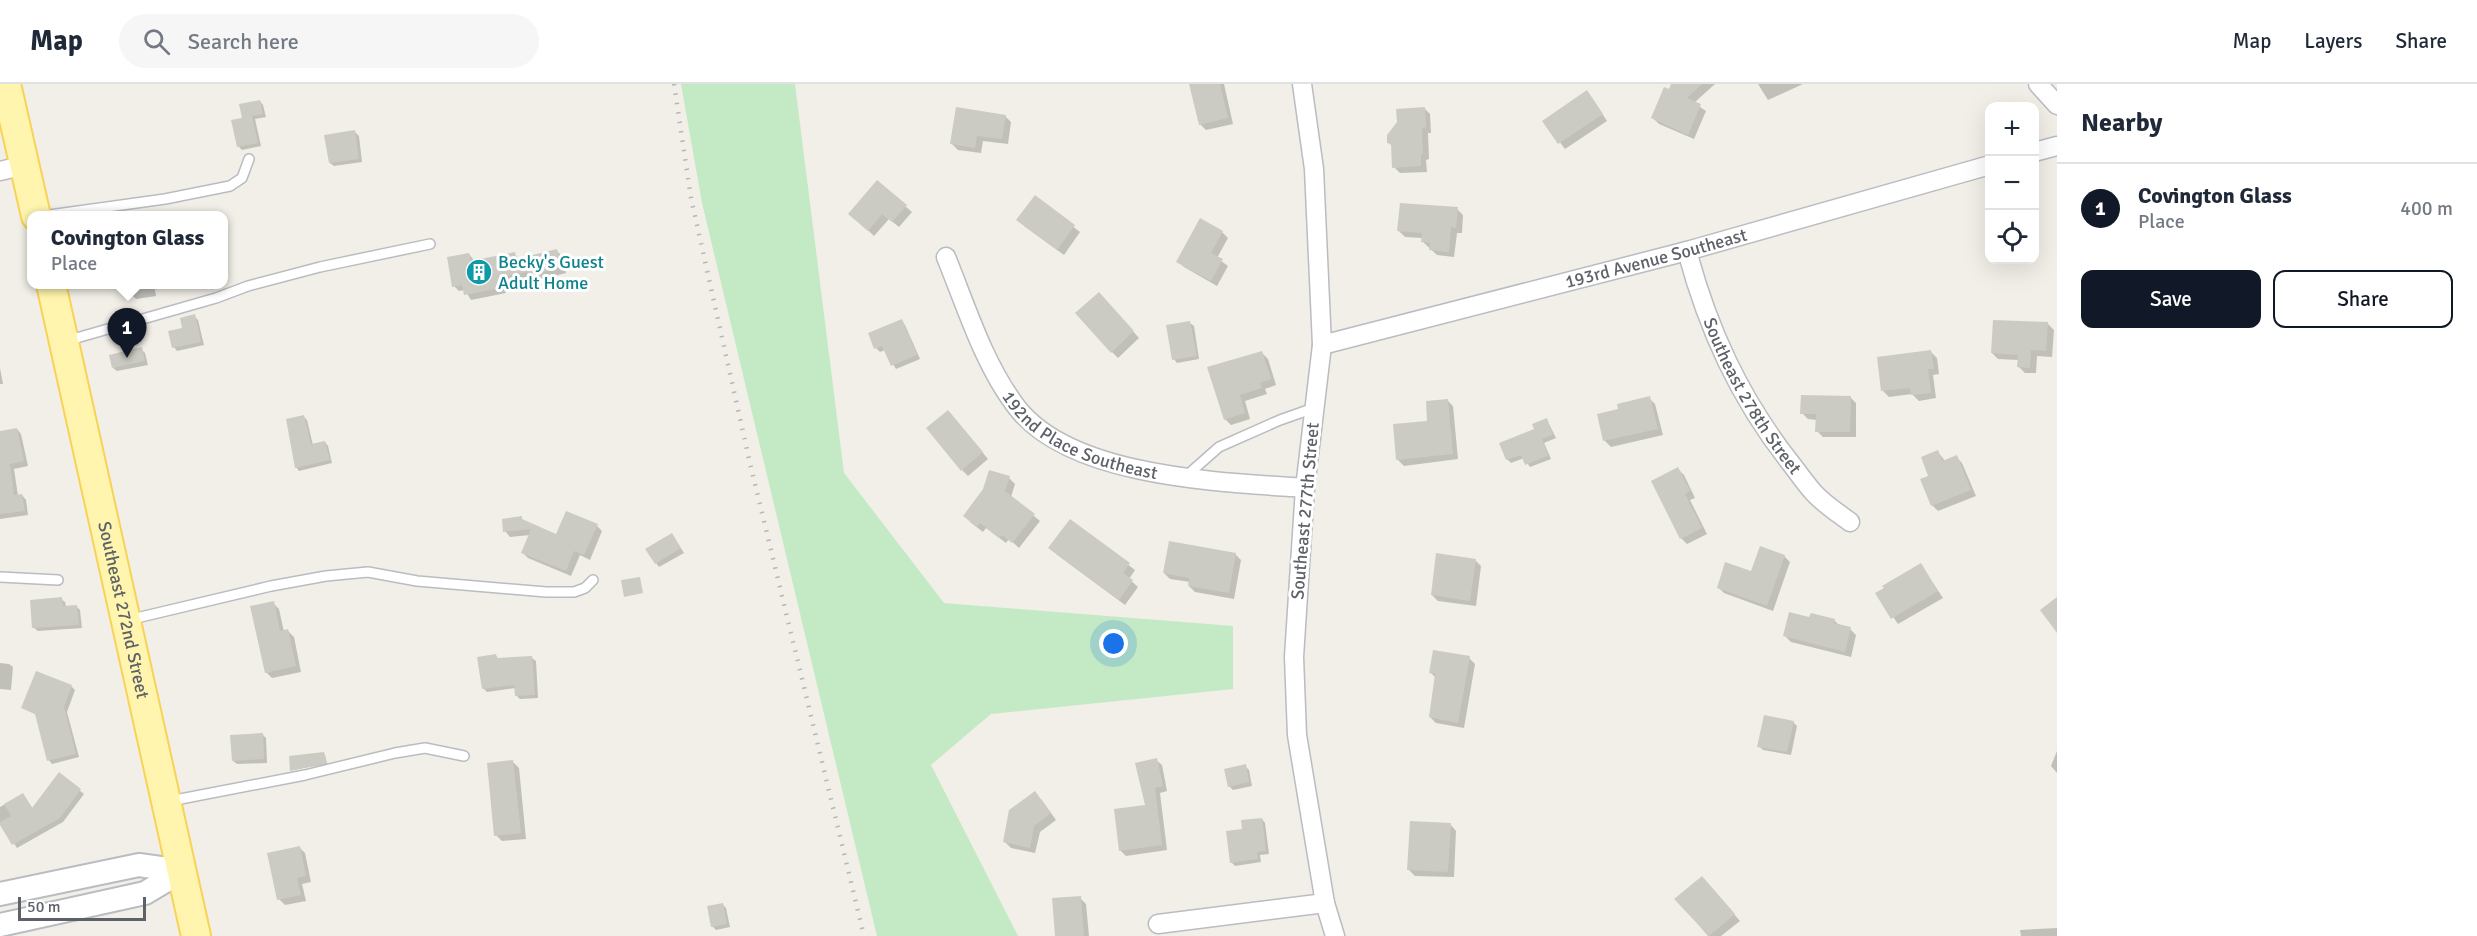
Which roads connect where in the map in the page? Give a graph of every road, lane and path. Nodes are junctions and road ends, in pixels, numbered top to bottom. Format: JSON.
{"nodes":[{"id":1,"x":6,"y":84,"type":"edge"},
{"id":2,"x":1302,"y":84,"type":"edge"},
{"id":3,"x":2038,"y":84,"type":"edge"},
{"id":4,"x":2057,"y":105,"type":"edge"},
{"id":5,"x":2057,"y":146,"type":"edge"},
{"id":6,"x":2039,"y":151,"type":"edge"},
{"id":7,"x":249,"y":159,"type":"dead end"},
{"id":8,"x":1985,"y":166,"type":"edge"},
{"id":9,"x":12,"y":168,"type":"edge"},
{"id":10,"x":34,"y":211,"type":"edge"},
{"id":11,"x":78,"y":211,"type":"edge"},
{"id":12,"x":430,"y":244,"type":"dead end"},
{"id":13,"x":1687,"y":251,"type":"junction"},
{"id":14,"x":945,"y":256,"type":"dead end"},
{"id":15,"x":52,"y":289,"type":"edge"},
{"id":16,"x":64,"y":342,"type":"junction"},
{"id":17,"x":1322,"y":345,"type":"junction"},
{"id":18,"x":1314,"y":408,"type":"junction"},
{"id":19,"x":1185,"y":477,"type":"junction"},
{"id":20,"x":1305,"y":488,"type":"junction"},
{"id":21,"x":1850,"y":522,"type":"dead end"},
{"id":22,"x":0,"y":577,"type":"edge"},
{"id":23,"x":58,"y":580,"type":"dead end"},
{"id":24,"x":593,"y":580,"type":"dead end"},
{"id":25,"x":126,"y":621,"type":"junction"},
{"id":26,"x":464,"y":756,"type":"dead end"},
{"id":27,"x":167,"y":802,"type":"junction"},
{"id":28,"x":182,"y":871,"type":"junction"},
{"id":29,"x":0,"y":894,"type":"edge"},
{"id":30,"x":1325,"y":903,"type":"junction"},
{"id":31,"x":1158,"y":924,"type":"dead end"},
{"id":32,"x":0,"y":925,"type":"edge"},
{"id":33,"x":196,"y":936,"type":"edge"},
{"id":34,"x":1335,"y":936,"type":"edge"}],
"edges":[{"from":1,"to":9,"type":"main road"},
{"from":2,"to":17,"type":"street","name":"Southeast 277th Street"},
{"from":3,"to":4,"type":"street"},
{"from":5,"to":6,"type":"street"},
{"from":7,"to":11,"type":"lane"},
{"from":8,"to":13,"type":"street","name":"193rd Avenue Southeast"},
{"from":9,"to":10,"type":"main road"},
{"from":12,"to":16,"type":"lane"},
{"from":13,"to":17,"type":"street","name":"193rd Avenue Southeast"},
{"from":13,"to":21,"type":"street","name":"Southeast 278th Street"},
{"from":14,"to":19,"type":"street","name":"192nd Place Southeast"},
{"from":15,"to":16,"type":"main road","name":"Southeast 272nd Street"},
{"from":16,"to":25,"type":"main road","name":"Southeast 272nd Street"},
{"from":17,"to":18,"type":"street","name":"Southeast 277th Street"},
{"from":18,"to":19,"type":"lane"},
{"from":18,"to":20,"type":"street","name":"Southeast 277th Street"},
{"from":19,"to":20,"type":"street","name":"192nd Place Southeast"},
{"from":20,"to":30,"type":"street","name":"Southeast 277th Street"},
{"from":22,"to":23,"type":"lane"},
{"from":24,"to":25,"type":"lane"},
{"from":25,"to":27,"type":"main road","name":"Southeast 272nd Street"},
{"from":26,"to":27,"type":"lane"},
{"from":27,"to":28,"type":"main road","name":"Southeast 272nd Street"},
{"from":28,"to":29,"type":"street"},
{"from":28,"to":32,"type":"street"},
{"from":28,"to":33,"type":"main road","name":"Southeast 272nd Street"},
{"from":30,"to":31,"type":"street"},
{"from":30,"to":34,"type":"street","name":"Southeast 277th Street"}]}
